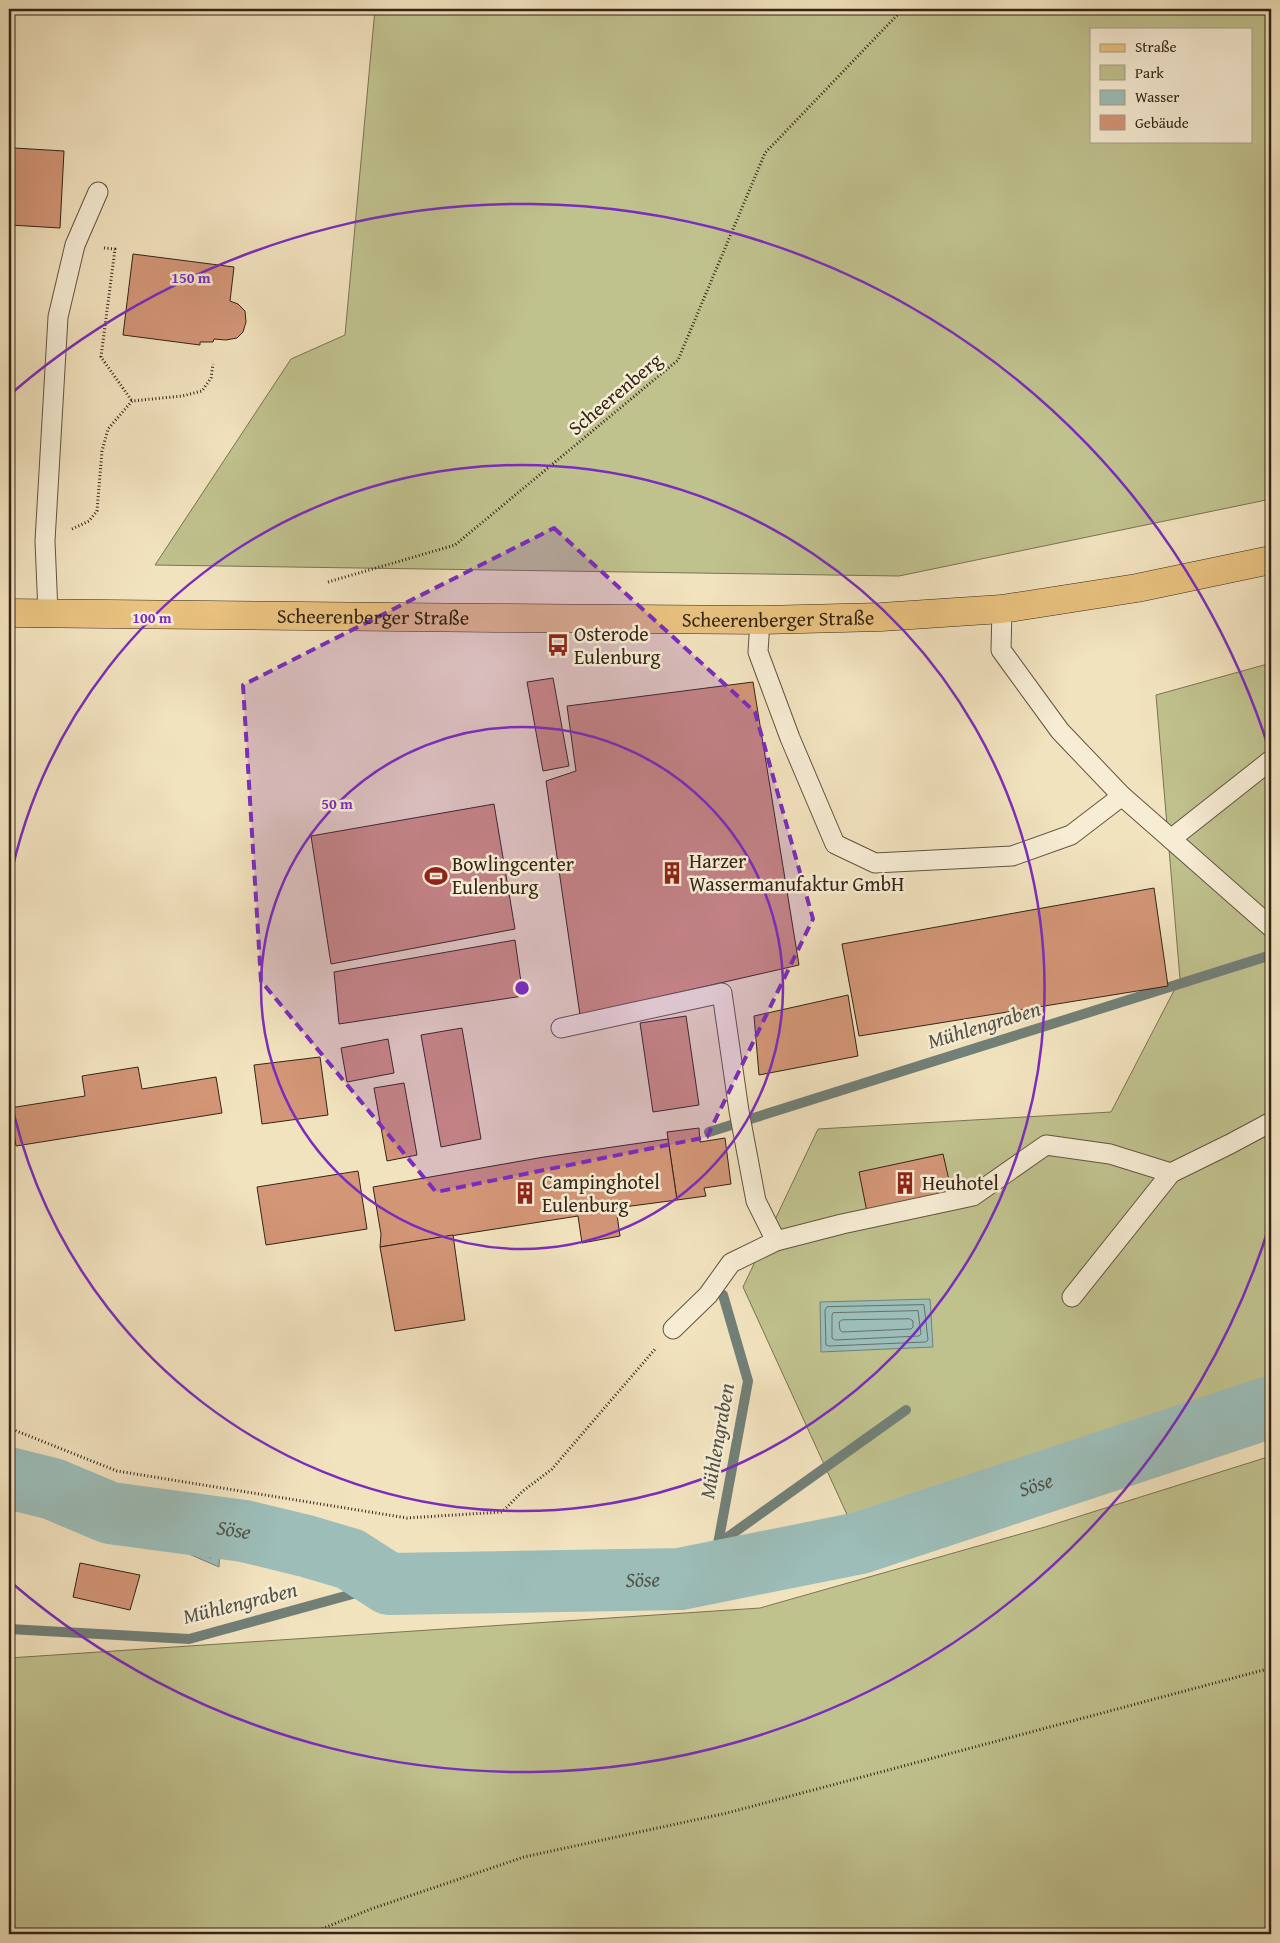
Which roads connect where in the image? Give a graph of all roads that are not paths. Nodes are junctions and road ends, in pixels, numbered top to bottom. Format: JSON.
{"nodes":[{"id":1,"x":98,"y":192,"type":"dead end"},
{"id":2,"x":1271,"y":560,"type":"edge"},
{"id":3,"x":1002,"y":609,"type":"junction"},
{"id":4,"x":9,"y":613,"type":"edge"},
{"id":5,"x":48,"y":613,"type":"junction"},
{"id":6,"x":760,"y":620,"type":"junction"},
{"id":7,"x":1271,"y":760,"type":"edge"},
{"id":8,"x":1122,"y":796,"type":"junction"},
{"id":9,"x":1171,"y":839,"type":"junction"},
{"id":10,"x":1271,"y":927,"type":"edge"},
{"id":11,"x":561,"y":1028,"type":"dead end"},
{"id":12,"x":1271,"y":1122,"type":"edge"},
{"id":13,"x":1171,"y":1173,"type":"junction"},
{"id":14,"x":776,"y":1241,"type":"junction"},
{"id":15,"x":1072,"y":1297,"type":"dead end"},
{"id":16,"x":672,"y":1329,"type":"road end"}],
"edges":[{"from":1,"to":5,"type":"lane"},
{"from":2,"to":3,"type":"main road","name":"Scheerenberger Straße"},
{"from":3,"to":6,"type":"main road","name":"Scheerenberger Straße"},
{"from":3,"to":8,"type":"lane"},
{"from":4,"to":5,"type":"main road","name":"Scheerenberger Straße"},
{"from":5,"to":6,"type":"main road","name":"Scheerenberger Straße"},
{"from":6,"to":8,"type":"lane"},
{"from":7,"to":9,"type":"lane"},
{"from":8,"to":9,"type":"lane"},
{"from":9,"to":10,"type":"lane"},
{"from":11,"to":14,"type":"lane"},
{"from":12,"to":13,"type":"lane"},
{"from":13,"to":14,"type":"lane"},
{"from":13,"to":15,"type":"lane"},
{"from":14,"to":16,"type":"lane"}]}
